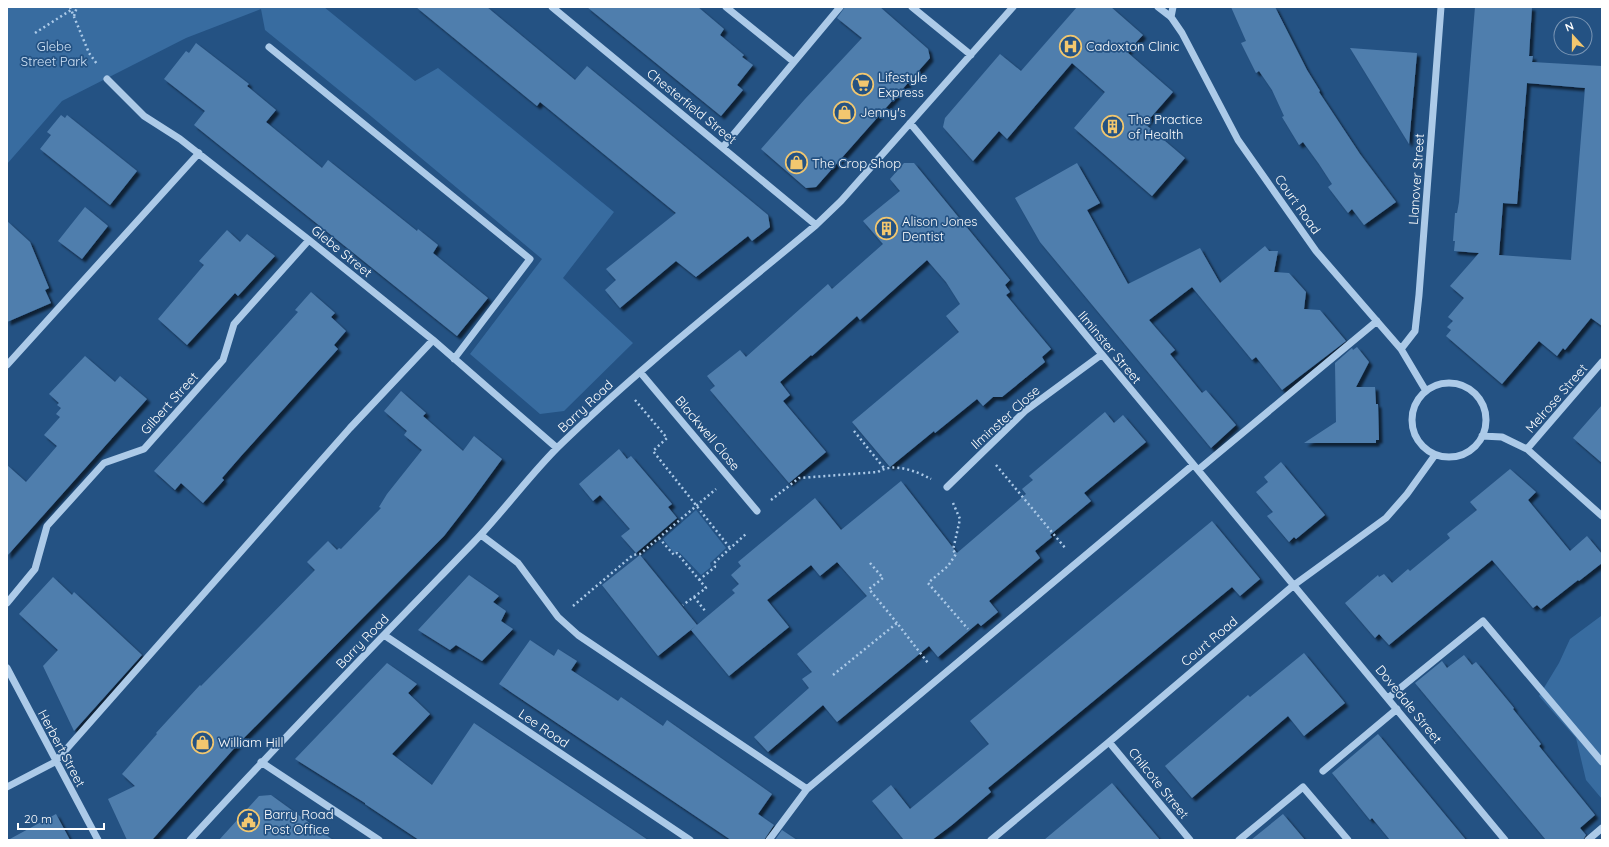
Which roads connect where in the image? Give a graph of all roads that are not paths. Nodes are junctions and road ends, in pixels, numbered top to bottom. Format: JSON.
{"nodes":[{"id":1,"x":552,"y":7,"type":"edge"},
{"id":2,"x":726,"y":7,"type":"edge"},
{"id":3,"x":840,"y":7,"type":"edge"},
{"id":4,"x":912,"y":7,"type":"edge"},
{"id":5,"x":1013,"y":7,"type":"edge"},
{"id":6,"x":1158,"y":7,"type":"edge"},
{"id":7,"x":1173,"y":7,"type":"edge"},
{"id":8,"x":1441,"y":7,"type":"edge"},
{"id":9,"x":1171,"y":17,"type":"junction"},
{"id":10,"x":269,"y":47,"type":"dead end"},
{"id":11,"x":971,"y":55,"type":"junction"},
{"id":12,"x":794,"y":62,"type":"junction"},
{"id":13,"x":107,"y":79,"type":"road end"},
{"id":14,"x":910,"y":123,"type":"junction"},
{"id":15,"x":723,"y":147,"type":"junction"},
{"id":16,"x":199,"y":153,"type":"junction"},
{"id":17,"x":816,"y":225,"type":"junction"},
{"id":18,"x":309,"y":240,"type":"junction"},
{"id":19,"x":1377,"y":321,"type":"junction"},
{"id":20,"x":432,"y":340,"type":"junction"},
{"id":21,"x":1401,"y":349,"type":"junction"},
{"id":22,"x":1102,"y":355,"type":"junction"},
{"id":23,"x":454,"y":359,"type":"junction"},
{"id":24,"x":1602,"y":362,"type":"edge"},
{"id":25,"x":7,"y":365,"type":"edge"},
{"id":26,"x":640,"y":372,"type":"junction"},
{"id":27,"x":1426,"y":391,"type":"junction"},
{"id":28,"x":1482,"y":436,"type":"junction"},
{"id":29,"x":557,"y":448,"type":"junction"},
{"id":30,"x":1527,"y":449,"type":"junction"},
{"id":31,"x":1435,"y":455,"type":"junction"},
{"id":32,"x":1195,"y":468,"type":"junction"},
{"id":33,"x":947,"y":487,"type":"road end"},
{"id":34,"x":757,"y":511,"type":"road end"},
{"id":35,"x":1602,"y":516,"type":"edge"},
{"id":36,"x":481,"y":535,"type":"junction"},
{"id":37,"x":1294,"y":585,"type":"junction"},
{"id":38,"x":7,"y":603,"type":"edge"},
{"id":39,"x":384,"y":635,"type":"junction"},
{"id":40,"x":7,"y":668,"type":"edge"},
{"id":41,"x":1388,"y":698,"type":"junction"},
{"id":42,"x":1397,"y":710,"type":"junction"},
{"id":43,"x":1109,"y":742,"type":"junction"},
{"id":44,"x":55,"y":762,"type":"junction"},
{"id":45,"x":261,"y":762,"type":"junction"},
{"id":46,"x":1602,"y":762,"type":"edge"},
{"id":47,"x":1323,"y":771,"type":"dead end"},
{"id":48,"x":7,"y":787,"type":"edge"},
{"id":49,"x":806,"y":788,"type":"junction"},
{"id":50,"x":1602,"y":828,"type":"edge"},
{"id":51,"x":98,"y":840,"type":"edge"},
{"id":52,"x":190,"y":840,"type":"edge"},
{"id":53,"x":379,"y":840,"type":"edge"},
{"id":54,"x":690,"y":840,"type":"edge"},
{"id":55,"x":770,"y":840,"type":"edge"},
{"id":56,"x":991,"y":840,"type":"edge"},
{"id":57,"x":1190,"y":840,"type":"edge"},
{"id":58,"x":1239,"y":840,"type":"edge"},
{"id":59,"x":1348,"y":840,"type":"edge"},
{"id":60,"x":1505,"y":840,"type":"edge"},
{"id":61,"x":1588,"y":840,"type":"edge"}],
"edges":[{"from":1,"to":15,"type":"street","name":"Chesterfield Street"},
{"from":2,"to":12,"type":"street"},
{"from":3,"to":12,"type":"street"},
{"from":4,"to":11,"type":"street"},
{"from":5,"to":11,"type":"street","name":"Barry Road"},
{"from":6,"to":9,"type":"street","name":"Court Road"},
{"from":7,"to":9,"type":"street"},
{"from":8,"to":21,"type":"street","name":"Llanover Street"},
{"from":9,"to":19,"type":"street","name":"Court Road"},
{"from":10,"to":23,"type":"street"},
{"from":11,"to":14,"type":"street","name":"Barry Road"},
{"from":12,"to":15,"type":"street"},
{"from":13,"to":16,"type":"street","name":"Glebe Street"},
{"from":14,"to":17,"type":"street","name":"Barry Road"},
{"from":14,"to":22,"type":"street","name":"Ilminster Street"},
{"from":15,"to":17,"type":"street","name":"Chesterfield Street"},
{"from":16,"to":18,"type":"street","name":"Glebe Street"},
{"from":16,"to":25,"type":"street"},
{"from":17,"to":26,"type":"street","name":"Barry Road"},
{"from":18,"to":20,"type":"street","name":"Glebe Street"},
{"from":18,"to":38,"type":"street","name":"Gilbert Street"},
{"from":19,"to":21,"type":"street","name":"Court Road"},
{"from":19,"to":32,"type":"street"},
{"from":20,"to":23,"type":"street","name":"Glebe Street"},
{"from":20,"to":44,"type":"street"},
{"from":21,"to":27,"type":"street","name":"Court Road"},
{"from":22,"to":32,"type":"street","name":"Ilminster Street"},
{"from":22,"to":33,"type":"street","name":"Ilminster Close"},
{"from":23,"to":29,"type":"street","name":"Glebe Street"},
{"from":24,"to":30,"type":"street","name":"Melrose Street"},
{"from":26,"to":29,"type":"street","name":"Barry Road"},
{"from":26,"to":34,"type":"street","name":"Blackwell Close"},
{"from":27,"to":28,"type":"street"},
{"from":27,"to":31,"type":"street"},
{"from":28,"to":30,"type":"street","name":"Melrose Street"},
{"from":28,"to":31,"type":"street"},
{"from":29,"to":36,"type":"street","name":"Barry Road"},
{"from":30,"to":35,"type":"street"},
{"from":31,"to":37,"type":"street","name":"Court Road"},
{"from":32,"to":37,"type":"street","name":"Ilminster Street"},
{"from":32,"to":49,"type":"street"},
{"from":36,"to":39,"type":"street","name":"Barry Road"},
{"from":36,"to":49,"type":"street"},
{"from":37,"to":41,"type":"street","name":"Dovedale Street"},
{"from":37,"to":43,"type":"street","name":"Court Road"},
{"from":39,"to":45,"type":"street","name":"Barry Road"},
{"from":39,"to":54,"type":"street","name":"Lee Road"},
{"from":40,"to":44,"type":"street","name":"Herbert Street"},
{"from":41,"to":42,"type":"street","name":"Dovedale Street"},
{"from":41,"to":46,"type":"street"},
{"from":42,"to":47,"type":"street"},
{"from":42,"to":60,"type":"street","name":"Dovedale Street"},
{"from":43,"to":56,"type":"street","name":"Court Road"},
{"from":43,"to":57,"type":"street","name":"Chilcote Street"},
{"from":44,"to":48,"type":"street"},
{"from":44,"to":51,"type":"street","name":"Herbert Street"},
{"from":45,"to":52,"type":"street","name":"Barry Road"},
{"from":45,"to":53,"type":"street"},
{"from":49,"to":55,"type":"street"},
{"from":50,"to":61,"type":"street"},
{"from":58,"to":59,"type":"street"}]}
